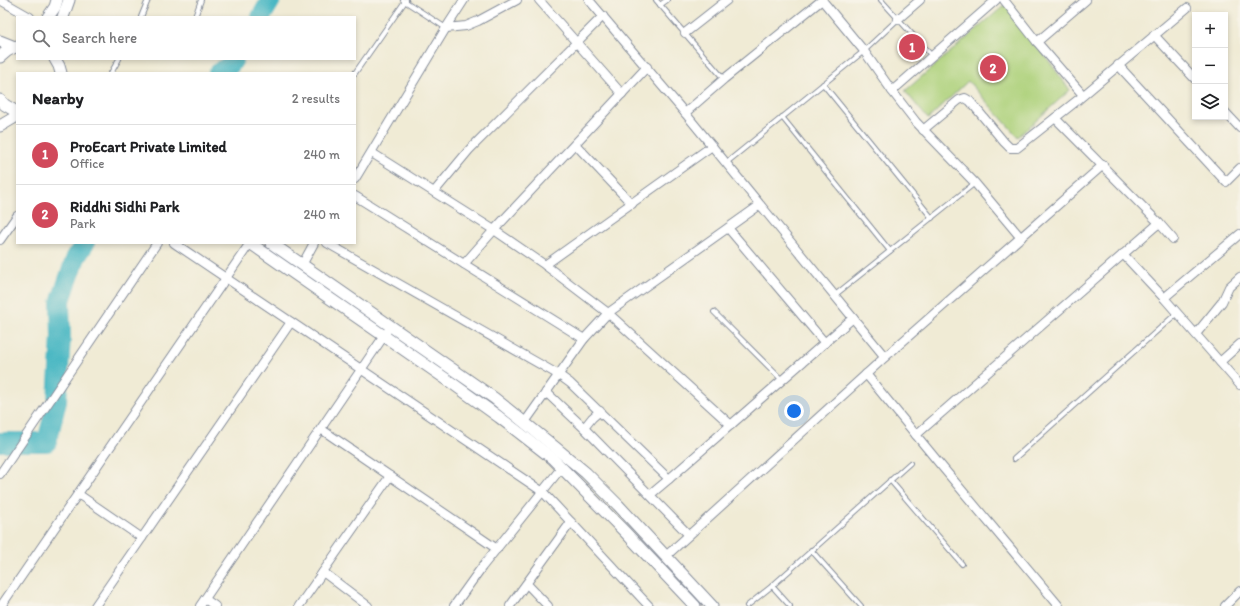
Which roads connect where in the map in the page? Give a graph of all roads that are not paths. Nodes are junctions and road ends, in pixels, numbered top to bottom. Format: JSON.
{"nodes":[{"id":1,"x":0,"y":0,"type":"edge"},
{"id":2,"x":58,"y":0,"type":"edge"},
{"id":3,"x":69,"y":0,"type":"edge"},
{"id":4,"x":148,"y":0,"type":"edge"},
{"id":5,"x":201,"y":0,"type":"edge"},
{"id":6,"x":405,"y":0,"type":"edge"},
{"id":7,"x":464,"y":0,"type":"edge"},
{"id":8,"x":516,"y":0,"type":"edge"},
{"id":9,"x":539,"y":0,"type":"edge"},
{"id":10,"x":589,"y":0,"type":"edge"},
{"id":11,"x":656,"y":0,"type":"edge"},
{"id":12,"x":667,"y":0,"type":"edge"},
{"id":13,"x":727,"y":0,"type":"edge"},
{"id":14,"x":822,"y":0,"type":"edge"},
{"id":15,"x":881,"y":0,"type":"edge"},
{"id":16,"x":920,"y":0,"type":"edge"},
{"id":17,"x":996,"y":0,"type":"edge"},
{"id":18,"x":1004,"y":0,"type":"edge"},
{"id":19,"x":1086,"y":0,"type":"edge"},
{"id":20,"x":660,"y":5,"type":"junction"},
{"id":21,"x":1187,"y":8,"type":"dead end"},
{"id":22,"x":28,"y":16,"type":"edge"},
{"id":23,"x":49,"y":16,"type":"edge"},
{"id":24,"x":64,"y":16,"type":"edge"},
{"id":25,"x":141,"y":16,"type":"edge"},
{"id":26,"x":195,"y":16,"type":"edge"},
{"id":27,"x":603,"y":16,"type":"junction"},
{"id":28,"x":898,"y":19,"type":"junction"},
{"id":29,"x":446,"y":28,"type":"junction"},
{"id":30,"x":685,"y":33,"type":"junction"},
{"id":31,"x":1154,"y":35,"type":"junction"},
{"id":32,"x":0,"y":41,"type":"edge"},
{"id":33,"x":1037,"y":42,"type":"junction"},
{"id":34,"x":576,"y":43,"type":"junction"},
{"id":35,"x":16,"y":46,"type":"edge"},
{"id":36,"x":864,"y":51,"type":"junction"},
{"id":37,"x":932,"y":56,"type":"junction"},
{"id":38,"x":0,"y":57,"type":"edge"},
{"id":39,"x":118,"y":60,"type":"edge"},
{"id":40,"x":1118,"y":65,"type":"junction"},
{"id":41,"x":647,"y":68,"type":"junction"},
{"id":42,"x":112,"y":72,"type":"edge"},
{"id":43,"x":356,"y":72,"type":"edge"},
{"id":44,"x":1192,"y":76,"type":"edge"},
{"id":45,"x":724,"y":79,"type":"junction"},
{"id":46,"x":823,"y":84,"type":"junction"},
{"id":47,"x":892,"y":91,"type":"junction"},
{"id":48,"x":622,"y":94,"type":"junction"},
{"id":49,"x":1083,"y":95,"type":"junction"},
{"id":50,"x":0,"y":100,"type":"edge"},
{"id":51,"x":16,"y":111,"type":"edge"},
{"id":52,"x":685,"y":113,"type":"junction"},
{"id":53,"x":1228,"y":115,"type":"edge"},
{"id":54,"x":16,"y":117,"type":"edge"},
{"id":55,"x":782,"y":117,"type":"junction"},
{"id":56,"x":1055,"y":118,"type":"junction"},
{"id":57,"x":0,"y":126,"type":"edge"},
{"id":58,"x":1240,"y":128,"type":"edge"},
{"id":59,"x":923,"y":130,"type":"junction"},
{"id":60,"x":575,"y":144,"type":"junction"},
{"id":61,"x":712,"y":146,"type":"junction"},
{"id":62,"x":372,"y":152,"type":"junction"},
{"id":63,"x":726,"y":163,"type":"junction"},
{"id":64,"x":1103,"y":165,"type":"junction"},
{"id":65,"x":1240,"y":168,"type":"edge"},
{"id":66,"x":356,"y":177,"type":"edge"},
{"id":67,"x":975,"y":183,"type":"junction"},
{"id":68,"x":434,"y":192,"type":"junction"},
{"id":69,"x":356,"y":197,"type":"edge"},
{"id":70,"x":632,"y":204,"type":"junction"},
{"id":71,"x":760,"y":204,"type":"junction"},
{"id":72,"x":16,"y":217,"type":"edge"},
{"id":73,"x":932,"y":218,"type":"junction"},
{"id":74,"x":1159,"y":223,"type":"junction"},
{"id":75,"x":728,"y":228,"type":"junction"},
{"id":76,"x":494,"y":230,"type":"junction"},
{"id":77,"x":1240,"y":234,"type":"edge"},
{"id":78,"x":1021,"y":238,"type":"junction"},
{"id":79,"x":1173,"y":239,"type":"dead end"},
{"id":80,"x":0,"y":240,"type":"edge"},
{"id":81,"x":156,"y":244,"type":"edge"},
{"id":82,"x":175,"y":244,"type":"edge"},
{"id":83,"x":249,"y":244,"type":"edge"},
{"id":84,"x":252,"y":244,"type":"edge"},
{"id":85,"x":272,"y":244,"type":"edge"},
{"id":86,"x":313,"y":244,"type":"edge"},
{"id":87,"x":329,"y":244,"type":"edge"},
{"id":88,"x":890,"y":251,"type":"junction"},
{"id":89,"x":1123,"y":254,"type":"junction"},
{"id":90,"x":464,"y":264,"type":"junction"},
{"id":91,"x":302,"y":265,"type":"junction"},
{"id":92,"x":545,"y":265,"type":"junction"},
{"id":93,"x":1240,"y":277,"type":"edge"},
{"id":94,"x":226,"y":278,"type":"junction"},
{"id":95,"x":834,"y":296,"type":"junction"},
{"id":96,"x":1164,"y":298,"type":"junction"},
{"id":97,"x":714,"y":312,"type":"dead end"},
{"id":98,"x":608,"y":313,"type":"junction"},
{"id":99,"x":1177,"y":313,"type":"junction"},
{"id":100,"x":853,"y":318,"type":"junction"},
{"id":101,"x":291,"y":322,"type":"junction"},
{"id":102,"x":387,"y":332,"type":"junction"},
{"id":103,"x":1196,"y":334,"type":"junction"},
{"id":104,"x":584,"y":339,"type":"junction"},
{"id":105,"x":825,"y":343,"type":"junction"},
{"id":106,"x":1240,"y":344,"type":"edge"},
{"id":107,"x":885,"y":357,"type":"junction"},
{"id":108,"x":1220,"y":362,"type":"junction"},
{"id":109,"x":361,"y":370,"type":"junction"},
{"id":110,"x":866,"y":374,"type":"junction"},
{"id":111,"x":559,"y":375,"type":"junction"},
{"id":112,"x":782,"y":380,"type":"junction"},
{"id":113,"x":1240,"y":385,"type":"edge"},
{"id":114,"x":546,"y":392,"type":"junction"},
{"id":115,"x":600,"y":412,"type":"junction"},
{"id":116,"x":525,"y":422,"type":"junction"},
{"id":117,"x":731,"y":425,"type":"junction"},
{"id":118,"x":584,"y":428,"type":"junction"},
{"id":119,"x":321,"y":429,"type":"junction"},
{"id":120,"x":916,"y":435,"type":"junction"},
{"id":121,"x":1014,"y":459,"type":"dead end"},
{"id":122,"x":910,"y":463,"type":"dead end"},
{"id":123,"x":562,"y":467,"type":"junction"},
{"id":124,"x":0,"y":474,"type":"edge"},
{"id":125,"x":390,"y":476,"type":"junction"},
{"id":126,"x":669,"y":480,"type":"junction"},
{"id":127,"x":890,"y":480,"type":"junction"},
{"id":128,"x":542,"y":492,"type":"junction"},
{"id":129,"x":78,"y":494,"type":"junction"},
{"id":130,"x":650,"y":495,"type":"junction"},
{"id":131,"x":571,"y":522,"type":"junction"},
{"id":132,"x":689,"y":535,"type":"junction"},
{"id":133,"x":142,"y":538,"type":"junction"},
{"id":134,"x":497,"y":549,"type":"junction"},
{"id":135,"x":811,"y":550,"type":"junction"},
{"id":136,"x":666,"y":556,"type":"junction"},
{"id":137,"x":962,"y":564,"type":"dead end"},
{"id":138,"x":322,"y":572,"type":"junction"},
{"id":139,"x":527,"y":584,"type":"junction"},
{"id":140,"x":772,"y":586,"type":"junction"},
{"id":141,"x":1240,"y":591,"type":"edge"},
{"id":142,"x":205,"y":599,"type":"junction"},
{"id":143,"x":98,"y":605,"type":"edge"},
{"id":144,"x":301,"y":605,"type":"edge"},
{"id":145,"x":0,"y":606,"type":"edge"},
{"id":146,"x":200,"y":606,"type":"edge"},
{"id":147,"x":215,"y":606,"type":"edge"},
{"id":148,"x":368,"y":606,"type":"edge"},
{"id":149,"x":454,"y":606,"type":"edge"},
{"id":150,"x":510,"y":606,"type":"edge"},
{"id":151,"x":548,"y":606,"type":"edge"},
{"id":152,"x":649,"y":606,"type":"edge"},
{"id":153,"x":695,"y":606,"type":"edge"},
{"id":154,"x":712,"y":606,"type":"edge"},
{"id":155,"x":747,"y":606,"type":"edge"},
{"id":156,"x":790,"y":606,"type":"edge"},
{"id":157,"x":861,"y":606,"type":"edge"},
{"id":158,"x":1059,"y":606,"type":"edge"},
{"id":159,"x":1225,"y":606,"type":"edge"}],
"edges":[{"from":1,"to":22,"type":"street"},
{"from":2,"to":23,"type":"street"},
{"from":3,"to":24,"type":"street"},
{"from":4,"to":25,"type":"lane"},
{"from":5,"to":26,"type":"lane"},
{"from":6,"to":29,"type":"lane"},
{"from":6,"to":43,"type":"lane"},
{"from":7,"to":29,"type":"street"},
{"from":8,"to":29,"type":"street"},
{"from":9,"to":34,"type":"street"},
{"from":10,"to":27,"type":"street"},
{"from":11,"to":20,"type":"lane"},
{"from":12,"to":20,"type":"lane"},
{"from":13,"to":30,"type":"street"},
{"from":14,"to":36,"type":"street"},
{"from":14,"to":45,"type":"street"},
{"from":15,"to":28,"type":"lane"},
{"from":16,"to":28,"type":"street"},
{"from":17,"to":37,"type":"street"},
{"from":18,"to":33,"type":"street"},
{"from":19,"to":33,"type":"street"},
{"from":20,"to":30,"type":"lane"},
{"from":21,"to":31,"type":"street"},
{"from":27,"to":34,"type":"street"},
{"from":27,"to":41,"type":"street"},
{"from":28,"to":36,"type":"lane"},
{"from":28,"to":37,"type":"lane"},
{"from":29,"to":62,"type":"street"},
{"from":30,"to":45,"type":"lane"},
{"from":31,"to":40,"type":"street"},
{"from":31,"to":44,"type":"street"},
{"from":32,"to":35,"type":"street"},
{"from":33,"to":49,"type":"street"},
{"from":34,"to":48,"type":"street"},
{"from":34,"to":68,"type":"street"},
{"from":35,"to":38,"type":"street"},
{"from":36,"to":46,"type":"lane"},
{"from":36,"to":47,"type":"street"},
{"from":37,"to":47,"type":"street"},
{"from":39,"to":42,"type":"lane"},
{"from":40,"to":49,"type":"street"},
{"from":40,"to":65,"type":"street"},
{"from":41,"to":48,"type":"street"},
{"from":41,"to":52,"type":"street"},
{"from":45,"to":52,"type":"street"},
{"from":46,"to":55,"type":"lane"},
{"from":46,"to":73,"type":"lane"},
{"from":47,"to":59,"type":"street"},
{"from":48,"to":60,"type":"street"},
{"from":49,"to":56,"type":"street"},
{"from":50,"to":51,"type":"street"},
{"from":52,"to":61,"type":"street"},
{"from":53,"to":58,"type":"street"},
{"from":54,"to":57,"type":"street"},
{"from":55,"to":63,"type":"lane"},
{"from":55,"to":88,"type":"lane"},
{"from":56,"to":59,"type":"street"},
{"from":56,"to":64,"type":"street"},
{"from":59,"to":67,"type":"street"},
{"from":60,"to":70,"type":"street"},
{"from":60,"to":76,"type":"street"},
{"from":61,"to":63,"type":"street"},
{"from":61,"to":70,"type":"street"},
{"from":62,"to":66,"type":"street"},
{"from":62,"to":68,"type":"street"},
{"from":63,"to":71,"type":"street"},
{"from":64,"to":74,"type":"street"},
{"from":64,"to":78,"type":"street"},
{"from":67,"to":73,"type":"lane"},
{"from":67,"to":78,"type":"street"},
{"from":68,"to":76,"type":"street"},
{"from":69,"to":90,"type":"street"},
{"from":70,"to":92,"type":"street"},
{"from":71,"to":75,"type":"street"},
{"from":71,"to":95,"type":"street"},
{"from":72,"to":80,"type":"street"},
{"from":73,"to":88,"type":"lane"},
{"from":74,"to":79,"type":"street"},
{"from":74,"to":89,"type":"street"},
{"from":75,"to":98,"type":"street"},
{"from":75,"to":105,"type":"street"},
{"from":76,"to":90,"type":"street"},
{"from":76,"to":92,"type":"street"},
{"from":77,"to":96,"type":"street"},
{"from":78,"to":107,"type":"street"},
{"from":81,"to":124,"type":"street"},
{"from":82,"to":94,"type":"street"},
{"from":83,"to":94,"type":"street"},
{"from":84,"to":102,"type":"street"},
{"from":85,"to":91,"type":"street"},
{"from":86,"to":91,"type":"street"},
{"from":87,"to":111,"type":"street"},
{"from":88,"to":95,"type":"lane"},
{"from":89,"to":96,"type":"street"},
{"from":89,"to":120,"type":"street"},
{"from":90,"to":104,"type":"street"},
{"from":91,"to":102,"type":"street"},
{"from":92,"to":98,"type":"street"},
{"from":93,"to":103,"type":"street"},
{"from":94,"to":101,"type":"street"},
{"from":94,"to":129,"type":"street"},
{"from":95,"to":100,"type":"street"},
{"from":96,"to":99,"type":"street"},
{"from":97,"to":112,"type":"lane"},
{"from":98,"to":104,"type":"street"},
{"from":98,"to":117,"type":"street"},
{"from":99,"to":103,"type":"street"},
{"from":99,"to":121,"type":"lane"},
{"from":100,"to":105,"type":"street"},
{"from":100,"to":107,"type":"street"},
{"from":101,"to":109,"type":"street"},
{"from":101,"to":133,"type":"street"},
{"from":102,"to":109,"type":"street"},
{"from":102,"to":116,"type":"street"},
{"from":102,"to":123,"type":"street"},
{"from":103,"to":108,"type":"street"},
{"from":104,"to":111,"type":"street"},
{"from":105,"to":112,"type":"street"},
{"from":106,"to":108,"type":"street"},
{"from":107,"to":110,"type":"street"},
{"from":108,"to":113,"type":"street"},
{"from":109,"to":119,"type":"street"},
{"from":109,"to":128,"type":"street"},
{"from":110,"to":120,"type":"street"},
{"from":110,"to":132,"type":"street"},
{"from":111,"to":114,"type":"street"},
{"from":111,"to":115,"type":"street"},
{"from":112,"to":117,"type":"street"},
{"from":114,"to":116,"type":"street"},
{"from":114,"to":118,"type":"street"},
{"from":115,"to":118,"type":"street"},
{"from":115,"to":126,"type":"street"},
{"from":116,"to":136,"type":"street"},
{"from":117,"to":126,"type":"street"},
{"from":118,"to":130,"type":"street"},
{"from":119,"to":125,"type":"street"},
{"from":119,"to":142,"type":"street"},
{"from":120,"to":158,"type":"street"},
{"from":122,"to":127,"type":"lane"},
{"from":123,"to":128,"type":"street"},
{"from":123,"to":153,"type":"street"},
{"from":125,"to":134,"type":"street"},
{"from":125,"to":138,"type":"street"},
{"from":126,"to":130,"type":"street"},
{"from":127,"to":135,"type":"lane"},
{"from":127,"to":137,"type":"lane"},
{"from":128,"to":131,"type":"street"},
{"from":128,"to":134,"type":"street"},
{"from":129,"to":133,"type":"street"},
{"from":129,"to":145,"type":"street"},
{"from":130,"to":132,"type":"street"},
{"from":131,"to":139,"type":"street"},
{"from":131,"to":152,"type":"street"},
{"from":132,"to":136,"type":"street"},
{"from":133,"to":143,"type":"street"},
{"from":134,"to":149,"type":"street"},
{"from":135,"to":140,"type":"lane"},
{"from":135,"to":157,"type":"lane"},
{"from":136,"to":154,"type":"street"},
{"from":138,"to":144,"type":"street"},
{"from":138,"to":148,"type":"street"},
{"from":139,"to":150,"type":"street"},
{"from":139,"to":151,"type":"street"},
{"from":140,"to":155,"type":"lane"},
{"from":140,"to":156,"type":"lane"},
{"from":141,"to":159,"type":"street"},
{"from":142,"to":146,"type":"street"},
{"from":142,"to":147,"type":"street"}]}
